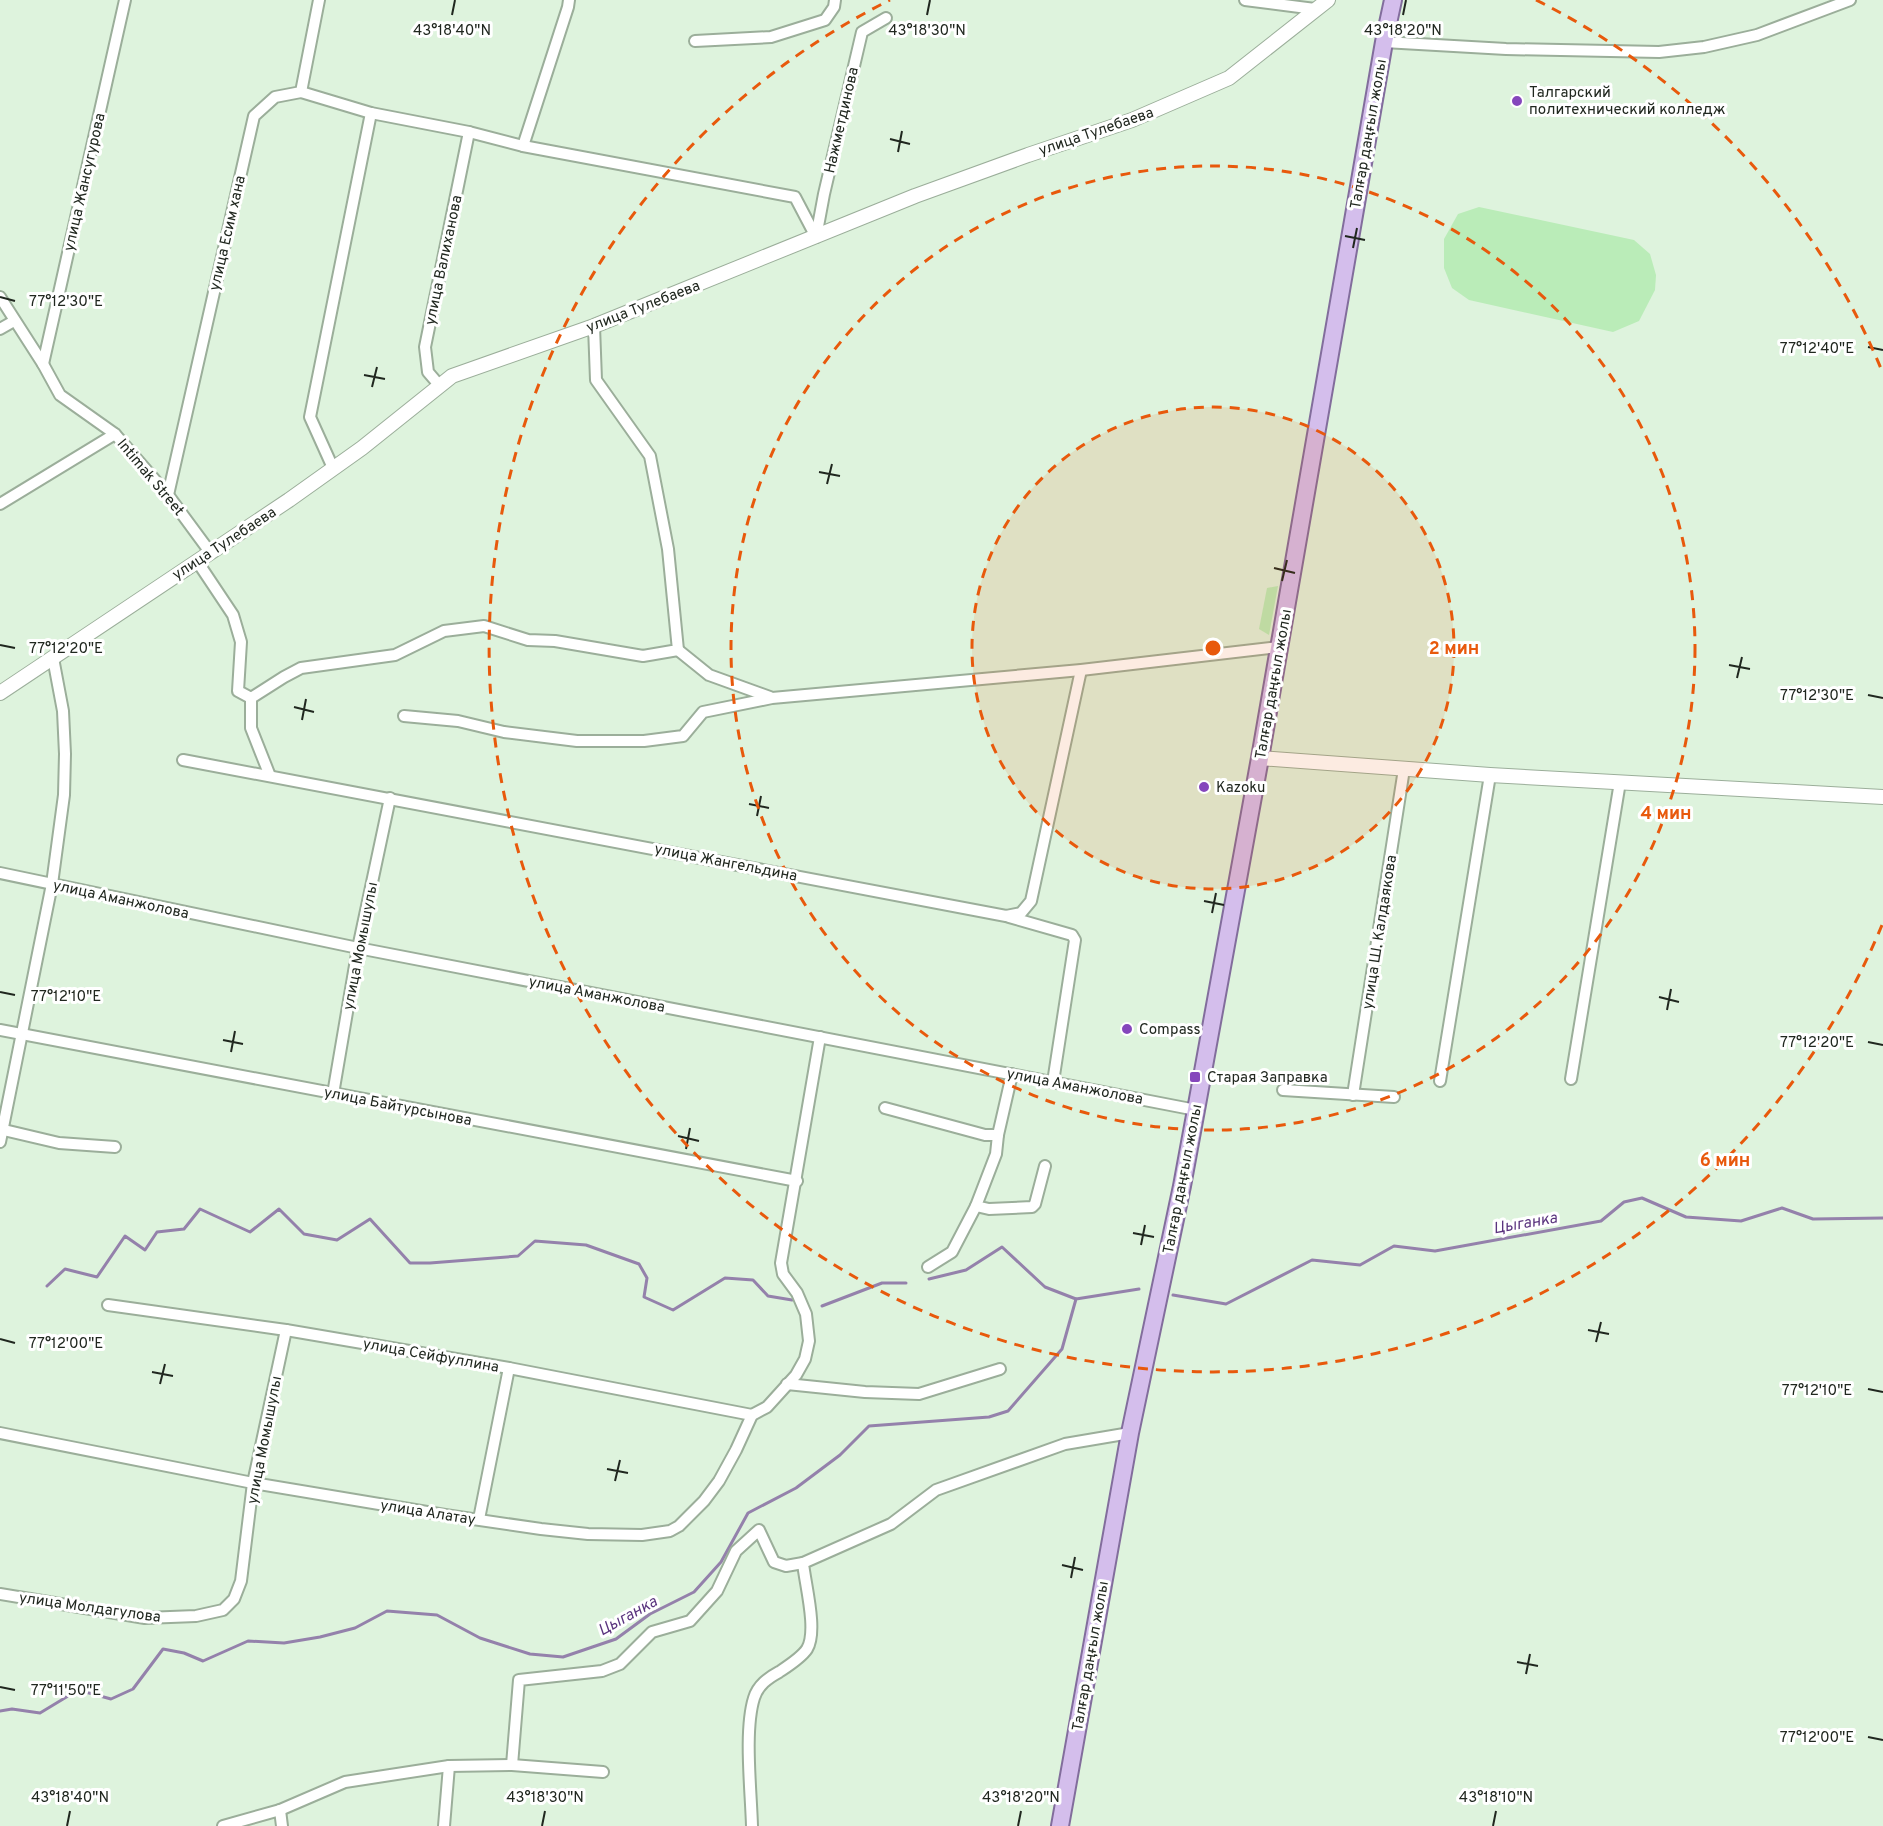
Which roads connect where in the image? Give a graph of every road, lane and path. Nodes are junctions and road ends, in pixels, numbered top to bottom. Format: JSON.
{"nodes":[{"id":1,"x":125,"y":0,"type":"edge"},
{"id":2,"x":319,"y":0,"type":"edge"},
{"id":3,"x":568,"y":0,"type":"edge"},
{"id":4,"x":835,"y":0,"type":"edge"},
{"id":5,"x":1245,"y":0,"type":"edge"},
{"id":6,"x":1328,"y":0,"type":"edge"},
{"id":7,"x":1393,"y":0,"type":"edge"},
{"id":8,"x":1850,"y":0,"type":"edge"},
{"id":9,"x":1315,"y":9,"type":"junction"},
{"id":10,"x":886,"y":18,"type":"dead end"},
{"id":11,"x":695,"y":41,"type":"dead end"},
{"id":12,"x":1384,"y":42,"type":"junction"},
{"id":13,"x":301,"y":92,"type":"junction"},
{"id":14,"x":371,"y":112,"type":"junction"},
{"id":15,"x":469,"y":132,"type":"junction"},
{"id":16,"x":523,"y":146,"type":"junction"},
{"id":17,"x":816,"y":237,"type":"junction"},
{"id":18,"x":0,"y":297,"type":"edge"},
{"id":19,"x":14,"y":321,"type":"junction"},
{"id":20,"x":594,"y":326,"type":"junction"},
{"id":21,"x":0,"y":329,"type":"edge"},
{"id":22,"x":43,"y":364,"type":"junction"},
{"id":23,"x":440,"y":386,"type":"junction"},
{"id":24,"x":115,"y":434,"type":"junction"},
{"id":25,"x":333,"y":468,"type":"junction"},
{"id":26,"x":168,"y":495,"type":"junction"},
{"id":27,"x":0,"y":504,"type":"edge"},
{"id":28,"x":210,"y":552,"type":"junction"},
{"id":29,"x":196,"y":561,"type":"junction"},
{"id":30,"x":1279,"y":647,"type":"junction"},
{"id":31,"x":678,"y":650,"type":"junction"},
{"id":32,"x":53,"y":658,"type":"junction"},
{"id":33,"x":1081,"y":670,"type":"junction"},
{"id":34,"x":0,"y":693,"type":"edge"},
{"id":35,"x":251,"y":698,"type":"junction"},
{"id":36,"x":772,"y":698,"type":"junction"},
{"id":37,"x":404,"y":716,"type":"dead end"},
{"id":38,"x":1260,"y":758,"type":"junction"},
{"id":39,"x":183,"y":760,"type":"dead end"},
{"id":40,"x":1404,"y":770,"type":"junction"},
{"id":41,"x":1490,"y":775,"type":"junction"},
{"id":42,"x":270,"y":776,"type":"junction"},
{"id":43,"x":1620,"y":782,"type":"junction"},
{"id":44,"x":1883,"y":797,"type":"edge"},
{"id":45,"x":390,"y":798,"type":"junction"},
{"id":46,"x":0,"y":873,"type":"edge"},
{"id":47,"x":52,"y":884,"type":"junction"},
{"id":48,"x":1006,"y":916,"type":"junction"},
{"id":49,"x":358,"y":948,"type":"junction"},
{"id":50,"x":0,"y":1030,"type":"edge"},
{"id":51,"x":20,"y":1034,"type":"junction"},
{"id":52,"x":820,"y":1037,"type":"junction"},
{"id":53,"x":1012,"y":1074,"type":"junction"},
{"id":54,"x":1571,"y":1079,"type":"dead end"},
{"id":55,"x":1053,"y":1082,"type":"junction"},
{"id":56,"x":1440,"y":1082,"type":"dead end"},
{"id":57,"x":1283,"y":1090,"type":"dead end"},
{"id":58,"x":333,"y":1094,"type":"junction"},
{"id":59,"x":1353,"y":1095,"type":"junction"},
{"id":60,"x":1394,"y":1096,"type":"dead end"},
{"id":61,"x":885,"y":1108,"type":"dead end"},
{"id":62,"x":1196,"y":1110,"type":"junction"},
{"id":63,"x":1,"y":1130,"type":"edge"},
{"id":64,"x":998,"y":1135,"type":"junction"},
{"id":65,"x":0,"y":1142,"type":"edge"},
{"id":66,"x":115,"y":1147,"type":"dead end"},
{"id":67,"x":1045,"y":1166,"type":"dead end"},
{"id":68,"x":797,"y":1181,"type":"junction"},
{"id":69,"x":976,"y":1206,"type":"junction"},
{"id":70,"x":928,"y":1267,"type":"dead end"},
{"id":71,"x":108,"y":1305,"type":"dead end"},
{"id":72,"x":286,"y":1330,"type":"junction"},
{"id":73,"x":509,"y":1368,"type":"junction"},
{"id":74,"x":1000,"y":1369,"type":"dead end"},
{"id":75,"x":787,"y":1384,"type":"junction"},
{"id":76,"x":752,"y":1415,"type":"junction"},
{"id":77,"x":0,"y":1432,"type":"edge"},
{"id":78,"x":1130,"y":1433,"type":"junction"},
{"id":79,"x":253,"y":1483,"type":"junction"},
{"id":80,"x":479,"y":1519,"type":"junction"},
{"id":81,"x":246,"y":1551,"type":"joint"},
{"id":82,"x":802,"y":1563,"type":"junction"},
{"id":83,"x":0,"y":1594,"type":"edge"},
{"id":84,"x":512,"y":1765,"type":"junction"},
{"id":85,"x":449,"y":1766,"type":"junction"},
{"id":86,"x":603,"y":1772,"type":"dead end"},
{"id":87,"x":280,"y":1810,"type":"junction"},
{"id":88,"x":223,"y":1826,"type":"edge"},
{"id":89,"x":282,"y":1826,"type":"edge"},
{"id":90,"x":444,"y":1826,"type":"edge"},
{"id":91,"x":752,"y":1826,"type":"edge"},
{"id":92,"x":1060,"y":1826,"type":"edge"}],
"edges":[{"from":1,"to":22,"type":"street","name":"улица Жансугурова"},
{"from":2,"to":13,"type":"street"},
{"from":3,"to":16,"type":"street"},
{"from":4,"to":11,"type":"street"},
{"from":5,"to":9,"type":"street"},
{"from":6,"to":9,"type":"street","name":"улица Тулебаева"},
{"from":7,"to":12,"type":"main road","name":"Талғар даңғыл жолы"},
{"from":8,"to":12,"type":"street"},
{"from":9,"to":17,"type":"street","name":"улица Тулебаева"},
{"from":10,"to":17,"type":"street","name":"Нажметдинова"},
{"from":12,"to":30,"type":"main road","name":"Талғар даңғыл жолы"},
{"from":13,"to":14,"type":"street"},
{"from":13,"to":26,"type":"street","name":"улица Есим хана"},
{"from":14,"to":15,"type":"street"},
{"from":14,"to":25,"type":"street"},
{"from":15,"to":16,"type":"street"},
{"from":15,"to":23,"type":"street","name":"улица Валиханова"},
{"from":16,"to":17,"type":"street"},
{"from":17,"to":20,"type":"street","name":"улица Тулебаева"},
{"from":18,"to":19,"type":"street","name":"Intimak Street"},
{"from":19,"to":21,"type":"street"},
{"from":19,"to":22,"type":"street","name":"Intimak Street"},
{"from":20,"to":23,"type":"street","name":"улица Тулебаева"},
{"from":20,"to":31,"type":"street"},
{"from":22,"to":24,"type":"street","name":"Intimak Street"},
{"from":23,"to":25,"type":"street","name":"улица Тулебаева"},
{"from":24,"to":26,"type":"street","name":"Intimak Street"},
{"from":24,"to":27,"type":"street"},
{"from":25,"to":28,"type":"street","name":"улица Тулебаева"},
{"from":26,"to":28,"type":"street","name":"Intimak Street"},
{"from":28,"to":29,"type":"street","name":"улица Тулебаева"},
{"from":29,"to":32,"type":"street","name":"улица Тулебаева"},
{"from":29,"to":35,"type":"street"},
{"from":30,"to":33,"type":"street"},
{"from":30,"to":38,"type":"main road","name":"Талғар даңғыл жолы"},
{"from":31,"to":35,"type":"street"},
{"from":31,"to":36,"type":"street"},
{"from":32,"to":34,"type":"street","name":"улица Тулебаева"},
{"from":32,"to":47,"type":"street"},
{"from":33,"to":36,"type":"street"},
{"from":33,"to":48,"type":"street"},
{"from":35,"to":42,"type":"street"},
{"from":36,"to":37,"type":"street"},
{"from":38,"to":40,"type":"street"},
{"from":38,"to":62,"type":"main road","name":"Талғар даңғыл жолы"},
{"from":39,"to":42,"type":"street","name":"улица Жангельдина"},
{"from":40,"to":41,"type":"street"},
{"from":40,"to":59,"type":"street","name":"улица Ш. Калдаякова"},
{"from":41,"to":43,"type":"street"},
{"from":41,"to":56,"type":"street"},
{"from":42,"to":45,"type":"street","name":"улица Жангельдина"},
{"from":43,"to":44,"type":"street"},
{"from":43,"to":54,"type":"street"},
{"from":45,"to":48,"type":"street","name":"улица Жангельдина"},
{"from":45,"to":49,"type":"street","name":"улица Момышулы"},
{"from":46,"to":47,"type":"street","name":"улица Аманжолова"},
{"from":47,"to":49,"type":"street","name":"улица Аманжолова"},
{"from":47,"to":51,"type":"street"},
{"from":48,"to":55,"type":"street","name":"улица Жангельдина"},
{"from":49,"to":52,"type":"street","name":"улица Аманжолова"},
{"from":49,"to":58,"type":"street","name":"улица Момышулы"},
{"from":50,"to":51,"type":"street","name":"улица Байтурсынова"},
{"from":51,"to":58,"type":"street","name":"улица Байтурсынова"},
{"from":51,"to":63,"type":"street"},
{"from":52,"to":53,"type":"street","name":"улица Аманжолова"},
{"from":52,"to":68,"type":"street","name":"улица Алатау"},
{"from":53,"to":55,"type":"street","name":"улица Аманжолова"},
{"from":53,"to":64,"type":"street"},
{"from":55,"to":62,"type":"street","name":"улица Аманжолова"},
{"from":57,"to":59,"type":"street"},
{"from":58,"to":68,"type":"street","name":"улица Байтурсынова"},
{"from":59,"to":60,"type":"street"},
{"from":61,"to":64,"type":"street"},
{"from":62,"to":78,"type":"main road","name":"Талғар даңғыл жолы"},
{"from":63,"to":65,"type":"street"},
{"from":63,"to":66,"type":"street"},
{"from":64,"to":69,"type":"street"},
{"from":67,"to":69,"type":"street"},
{"from":68,"to":75,"type":"street","name":"улица Алатау"},
{"from":69,"to":70,"type":"street"},
{"from":71,"to":72,"type":"street","name":"улица Сейфуллина"},
{"from":72,"to":73,"type":"street","name":"улица Сейфуллина"},
{"from":72,"to":79,"type":"street","name":"улица Момышулы"},
{"from":73,"to":76,"type":"street","name":"улица Сейфуллина"},
{"from":73,"to":80,"type":"street"},
{"from":74,"to":75,"type":"street"},
{"from":75,"to":76,"type":"street","name":"улица Алатау"},
{"from":76,"to":80,"type":"street","name":"улица Алатау"},
{"from":77,"to":79,"type":"street","name":"улица Алатау"},
{"from":78,"to":82,"type":"street"},
{"from":78,"to":92,"type":"main road","name":"Талғар даңғыл жолы"},
{"from":79,"to":80,"type":"street","name":"улица Алатау"},
{"from":79,"to":81,"type":"street","name":"улица Момышулы"},
{"from":81,"to":83,"type":"street","name":"улица Молдагулова"},
{"from":82,"to":84,"type":"street"},
{"from":82,"to":91,"type":"street"},
{"from":84,"to":85,"type":"street"},
{"from":84,"to":86,"type":"street"},
{"from":85,"to":87,"type":"street"},
{"from":85,"to":90,"type":"street"},
{"from":87,"to":88,"type":"street"},
{"from":87,"to":89,"type":"street"}]}
